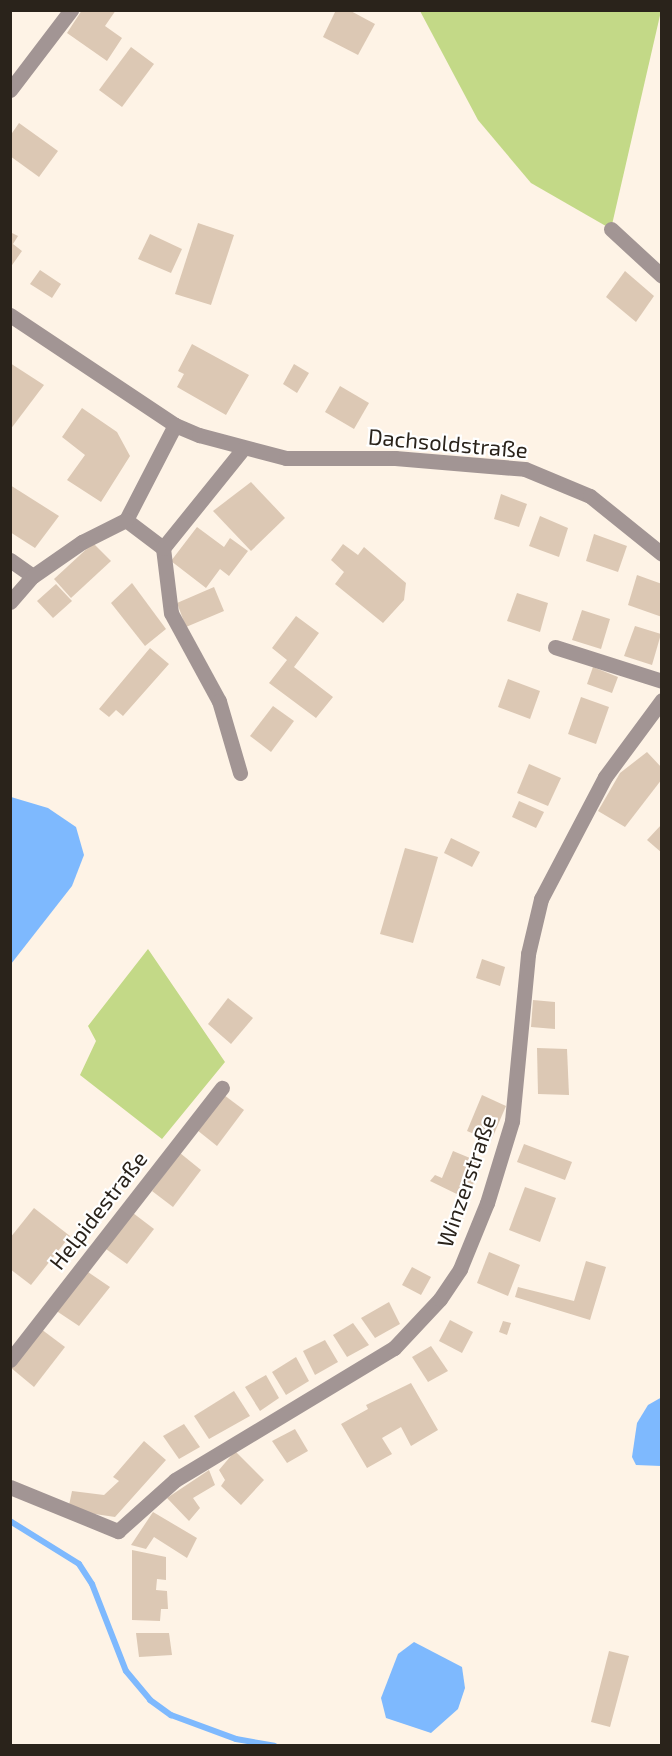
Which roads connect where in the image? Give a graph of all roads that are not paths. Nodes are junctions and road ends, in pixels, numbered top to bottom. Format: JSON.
{"nodes":[{"id":1,"x":71,"y":10,"type":"edge"},
{"id":2,"x":10,"y":90,"type":"edge"},
{"id":3,"x":611,"y":229,"type":"dead end"},
{"id":4,"x":662,"y":276,"type":"edge"},
{"id":5,"x":10,"y":315,"type":"edge"},
{"id":6,"x":175,"y":425,"type":"junction"},
{"id":7,"x":243,"y":449,"type":"junction"},
{"id":8,"x":126,"y":520,"type":"junction"},
{"id":9,"x":163,"y":548,"type":"junction"},
{"id":10,"x":662,"y":554,"type":"edge"},
{"id":11,"x":10,"y":560,"type":"edge"},
{"id":12,"x":33,"y":576,"type":"junction"},
{"id":13,"x":10,"y":602,"type":"edge"},
{"id":14,"x":555,"y":647,"type":"dead end"},
{"id":15,"x":662,"y":681,"type":"edge"},
{"id":16,"x":662,"y":700,"type":"edge"},
{"id":17,"x":240,"y":773,"type":"dead end"},
{"id":18,"x":222,"y":1088,"type":"dead end"},
{"id":19,"x":10,"y":1360,"type":"edge"},
{"id":20,"x":10,"y":1487,"type":"edge"}],
"edges":[{"from":1,"to":2,"type":"street"},
{"from":3,"to":4,"type":"street"},
{"from":5,"to":6,"type":"street","name":"Dachsoldstraße"},
{"from":6,"to":7,"type":"street","name":"Dachsoldstraße"},
{"from":6,"to":8,"type":"street"},
{"from":7,"to":9,"type":"street"},
{"from":7,"to":10,"type":"street","name":"Dachsoldstraße"},
{"from":8,"to":9,"type":"street"},
{"from":8,"to":12,"type":"street"},
{"from":9,"to":17,"type":"street"},
{"from":11,"to":12,"type":"street"},
{"from":12,"to":13,"type":"street"},
{"from":14,"to":15,"type":"street"},
{"from":16,"to":20,"type":"street","name":"Winzerstraße"},
{"from":18,"to":19,"type":"street","name":"Helpidestraße"}]}
